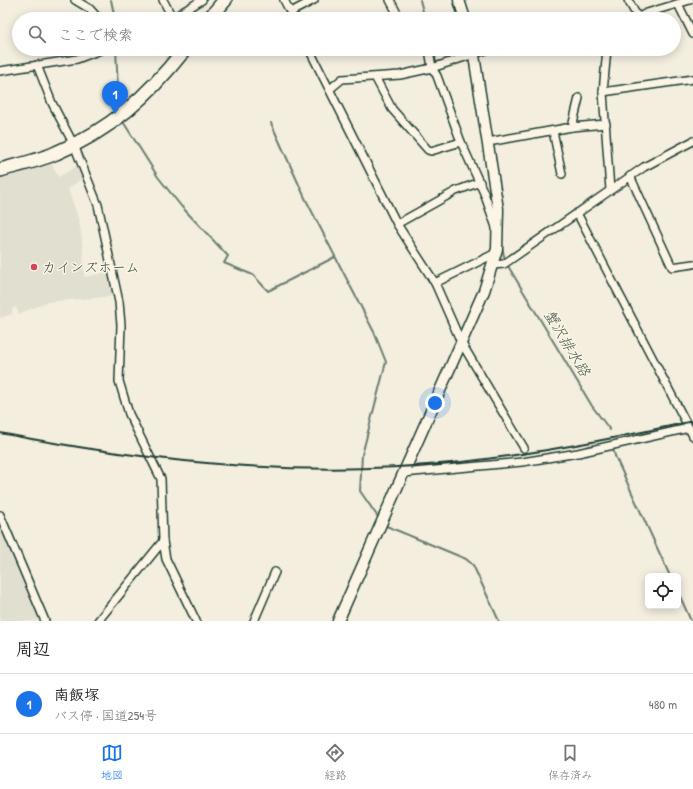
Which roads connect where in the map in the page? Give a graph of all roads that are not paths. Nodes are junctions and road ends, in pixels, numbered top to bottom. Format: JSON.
{"nodes":[{"id":1,"x":75,"y":0,"type":"edge"},
{"id":2,"x":163,"y":0,"type":"edge"},
{"id":3,"x":202,"y":0,"type":"edge"},
{"id":4,"x":225,"y":0,"type":"edge"},
{"id":5,"x":284,"y":0,"type":"edge"},
{"id":6,"x":314,"y":0,"type":"edge"},
{"id":7,"x":390,"y":0,"type":"edge"},
{"id":8,"x":459,"y":0,"type":"edge"},
{"id":9,"x":628,"y":0,"type":"edge"},
{"id":10,"x":690,"y":0,"type":"edge"},
{"id":11,"x":678,"y":4,"type":"junction"},
{"id":12,"x":92,"y":12,"type":"edge"},
{"id":13,"x":169,"y":12,"type":"edge"},
{"id":14,"x":183,"y":12,"type":"edge"},
{"id":15,"x":215,"y":12,"type":"edge"},
{"id":16,"x":290,"y":12,"type":"edge"},
{"id":17,"x":298,"y":12,"type":"edge"},
{"id":18,"x":396,"y":12,"type":"edge"},
{"id":19,"x":463,"y":12,"type":"edge"},
{"id":20,"x":633,"y":12,"type":"edge"},
{"id":21,"x":654,"y":12,"type":"edge"},
{"id":22,"x":693,"y":34,"type":"edge"},
{"id":23,"x":84,"y":56,"type":"edge"},
{"id":24,"x":179,"y":56,"type":"edge"},
{"id":25,"x":314,"y":56,"type":"edge"},
{"id":26,"x":430,"y":56,"type":"edge"},
{"id":27,"x":461,"y":56,"type":"edge"},
{"id":28,"x":474,"y":56,"type":"edge"},
{"id":29,"x":606,"y":56,"type":"edge"},
{"id":30,"x":37,"y":65,"type":"junction"},
{"id":31,"x":432,"y":68,"type":"junction"},
{"id":32,"x":0,"y":71,"type":"edge"},
{"id":33,"x":375,"y":77,"type":"junction"},
{"id":34,"x":693,"y":78,"type":"edge"},
{"id":35,"x":330,"y":89,"type":"junction"},
{"id":36,"x":603,"y":92,"type":"junction"},
{"id":37,"x":579,"y":98,"type":"dead end"},
{"id":38,"x":606,"y":124,"type":"junction"},
{"id":39,"x":572,"y":127,"type":"junction"},
{"id":40,"x":553,"y":131,"type":"junction"},
{"id":41,"x":693,"y":141,"type":"edge"},
{"id":42,"x":461,"y":142,"type":"junction"},
{"id":43,"x":488,"y":142,"type":"junction"},
{"id":44,"x":74,"y":145,"type":"junction"},
{"id":45,"x":0,"y":170,"type":"edge"},
{"id":46,"x":562,"y":174,"type":"dead end"},
{"id":47,"x":630,"y":176,"type":"junction"},
{"id":48,"x":480,"y":182,"type":"junction"},
{"id":49,"x":610,"y":190,"type":"junction"},
{"id":50,"x":577,"y":213,"type":"junction"},
{"id":51,"x":396,"y":224,"type":"junction"},
{"id":52,"x":498,"y":233,"type":"junction"},
{"id":53,"x":496,"y":253,"type":"junction"},
{"id":54,"x":693,"y":264,"type":"edge"},
{"id":55,"x":493,"y":265,"type":"junction"},
{"id":56,"x":435,"y":283,"type":"junction"},
{"id":57,"x":461,"y":342,"type":"junction"},
{"id":58,"x":689,"y":428,"type":"junction"},
{"id":59,"x":693,"y":436,"type":"edge"},
{"id":60,"x":524,"y":448,"type":"dead end"},
{"id":61,"x":403,"y":473,"type":"junction"},
{"id":62,"x":0,"y":515,"type":"edge"},
{"id":63,"x":163,"y":541,"type":"junction"},
{"id":64,"x":275,"y":572,"type":"dead end"},
{"id":65,"x":45,"y":621,"type":"edge"},
{"id":66,"x":98,"y":621,"type":"edge"},
{"id":67,"x":196,"y":621,"type":"edge"},
{"id":68,"x":254,"y":621,"type":"edge"},
{"id":69,"x":338,"y":621,"type":"edge"}],
"edges":[{"from":1,"to":12,"type":"street"},
{"from":2,"to":13,"type":"street"},
{"from":3,"to":14,"type":"street"},
{"from":4,"to":15,"type":"highway"},
{"from":5,"to":16,"type":"street"},
{"from":6,"to":17,"type":"street"},
{"from":7,"to":18,"type":"street"},
{"from":8,"to":19,"type":"street"},
{"from":9,"to":20,"type":"street"},
{"from":10,"to":11,"type":"street"},
{"from":11,"to":21,"type":"street"},
{"from":11,"to":22,"type":"street"},
{"from":23,"to":30,"type":"street"},
{"from":24,"to":44,"type":"highway"},
{"from":25,"to":35,"type":"street"},
{"from":26,"to":31,"type":"street"},
{"from":27,"to":31,"type":"street"},
{"from":28,"to":43,"type":"street"},
{"from":29,"to":36,"type":"street"},
{"from":30,"to":32,"type":"street"},
{"from":30,"to":44,"type":"street"},
{"from":31,"to":33,"type":"street"},
{"from":31,"to":42,"type":"street"},
{"from":33,"to":35,"type":"street"},
{"from":33,"to":42,"type":"street"},
{"from":34,"to":36,"type":"street"},
{"from":35,"to":51,"type":"street"},
{"from":36,"to":38,"type":"street"},
{"from":37,"to":39,"type":"street"},
{"from":38,"to":39,"type":"street"},
{"from":38,"to":49,"type":"street"},
{"from":39,"to":40,"type":"street"},
{"from":40,"to":43,"type":"street"},
{"from":40,"to":46,"type":"street"},
{"from":41,"to":47,"type":"street"},
{"from":42,"to":48,"type":"street"},
{"from":43,"to":52,"type":"street"},
{"from":44,"to":45,"type":"highway"},
{"from":44,"to":63,"type":"street"},
{"from":47,"to":49,"type":"street"},
{"from":47,"to":54,"type":"street"},
{"from":48,"to":51,"type":"street"},
{"from":48,"to":52,"type":"street"},
{"from":49,"to":50,"type":"street"},
{"from":50,"to":55,"type":"street"},
{"from":50,"to":58,"type":"street"},
{"from":51,"to":56,"type":"street"},
{"from":52,"to":53,"type":"street"},
{"from":53,"to":55,"type":"street"},
{"from":53,"to":56,"type":"street"},
{"from":55,"to":57,"type":"street"},
{"from":56,"to":57,"type":"street"},
{"from":57,"to":60,"type":"street"},
{"from":57,"to":61,"type":"street"},
{"from":58,"to":59,"type":"street"},
{"from":58,"to":61,"type":"street"},
{"from":61,"to":69,"type":"street"},
{"from":62,"to":65,"type":"street"},
{"from":63,"to":66,"type":"street"},
{"from":63,"to":67,"type":"street"},
{"from":64,"to":68,"type":"street"}]}
